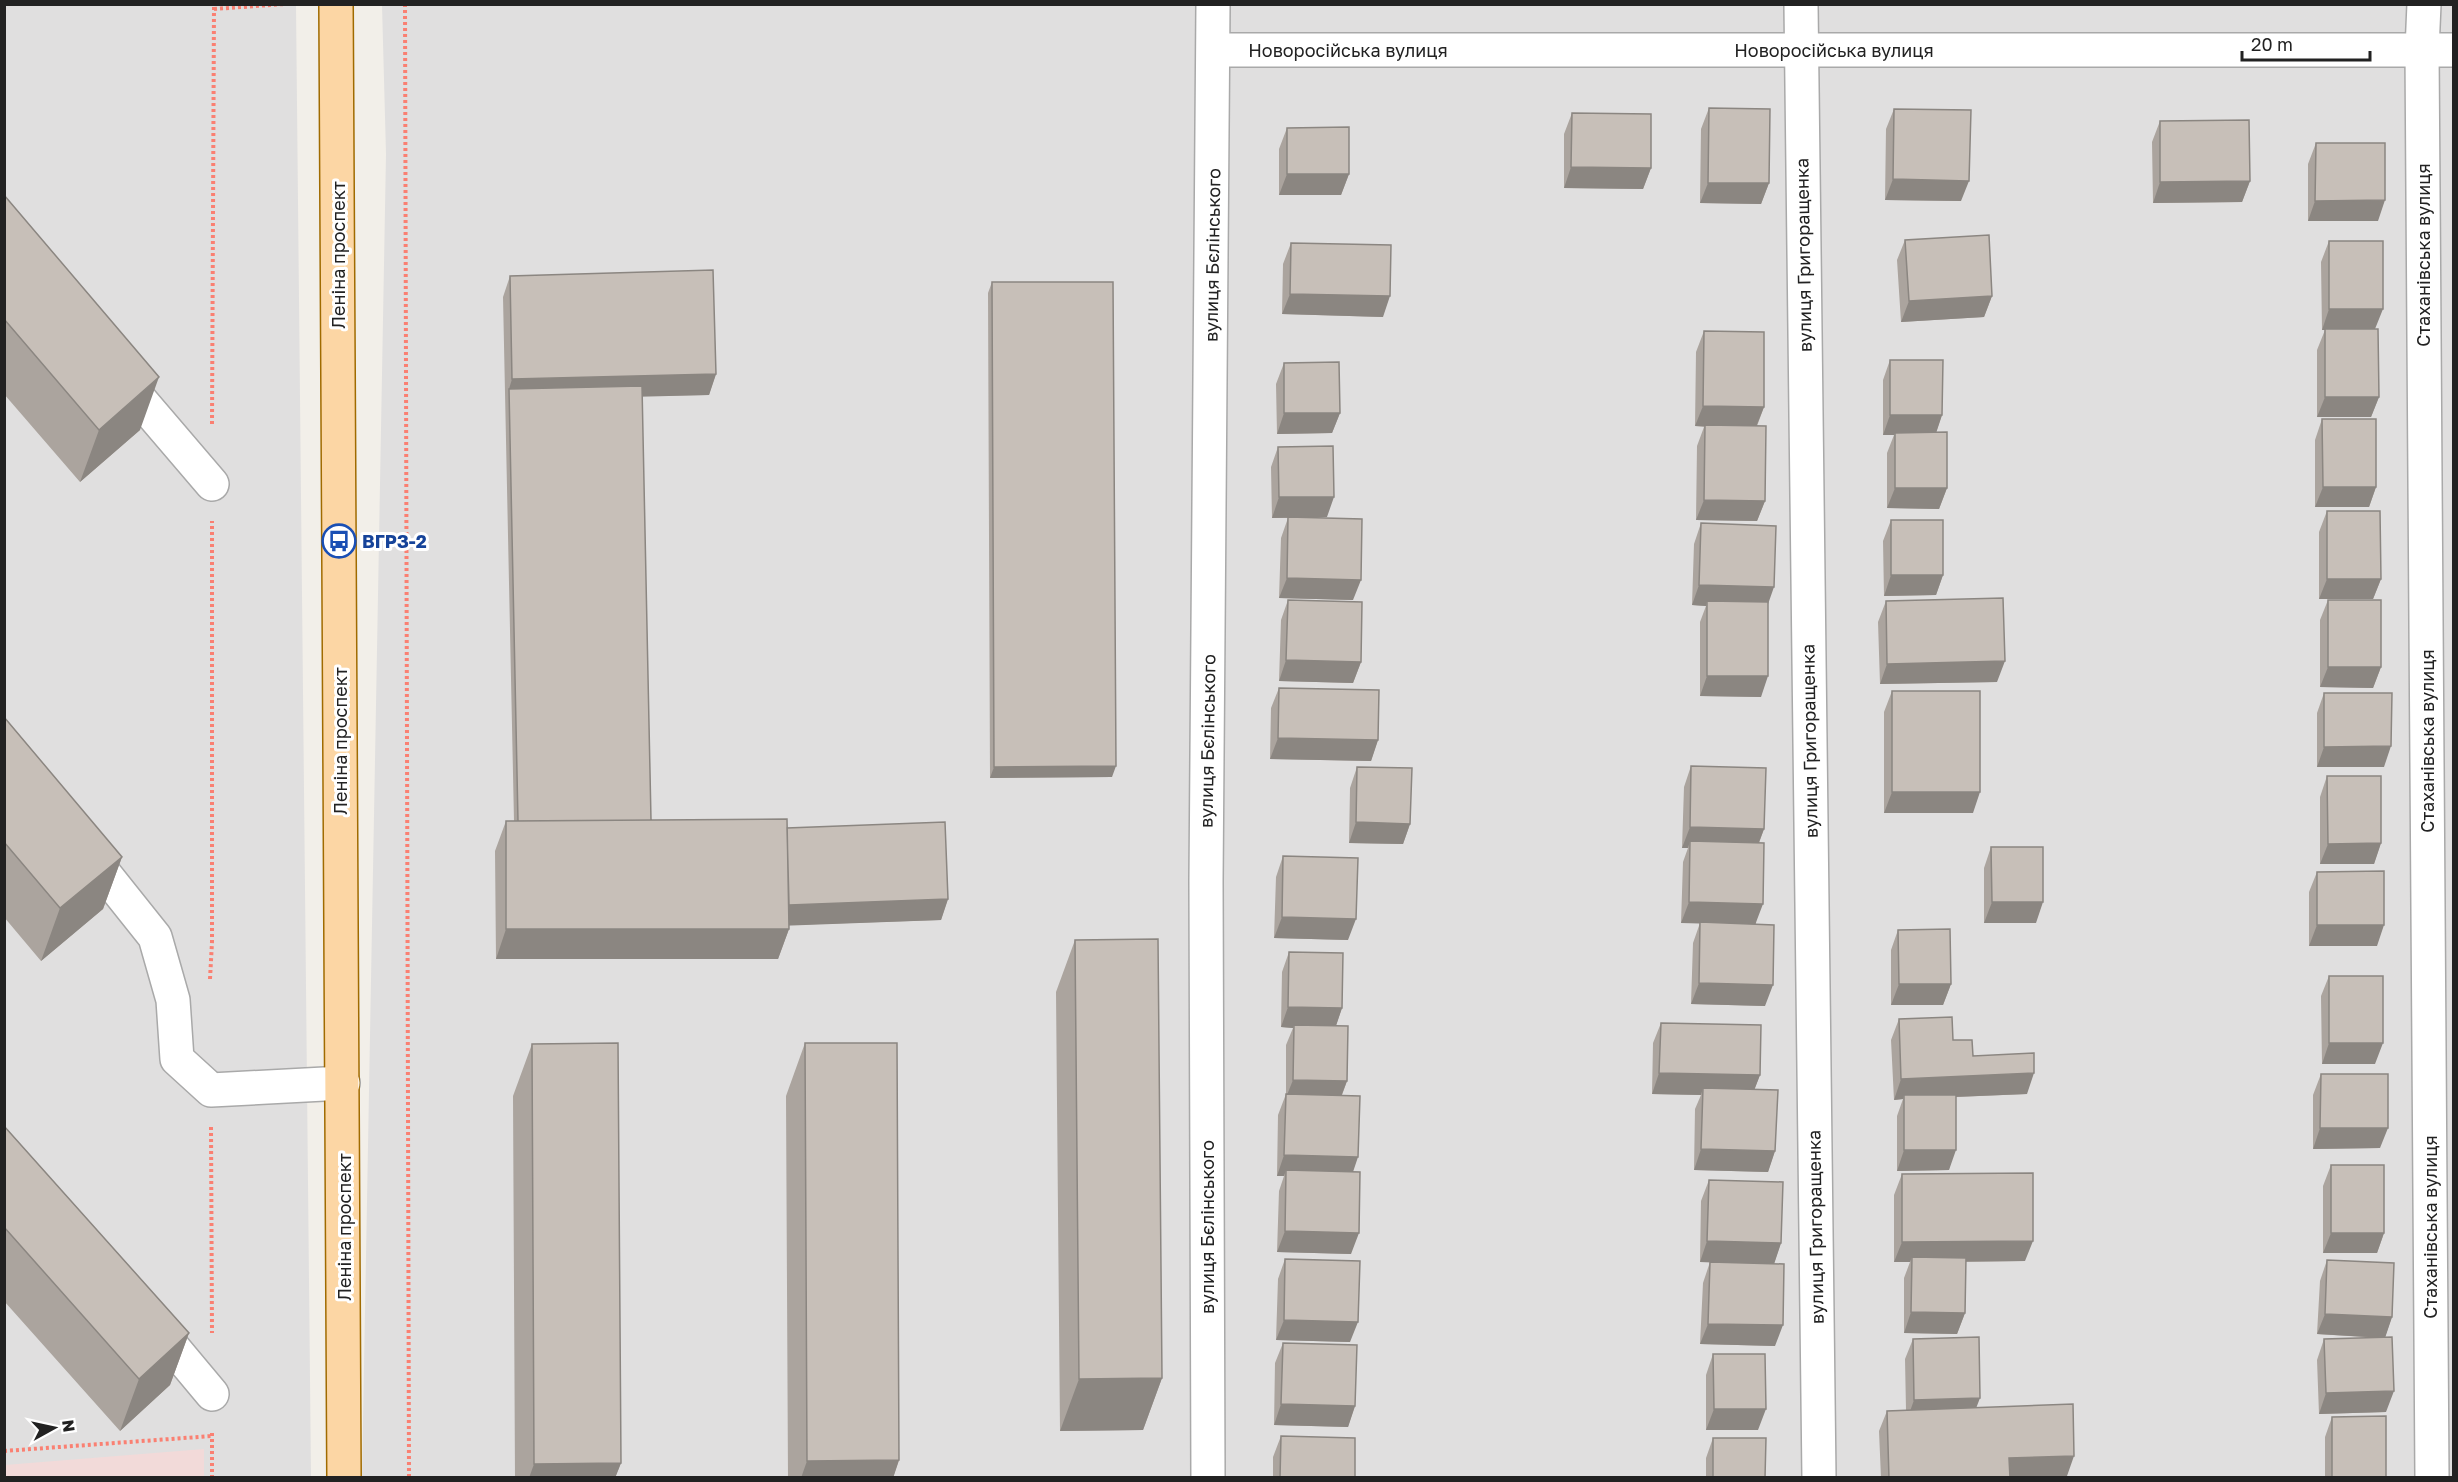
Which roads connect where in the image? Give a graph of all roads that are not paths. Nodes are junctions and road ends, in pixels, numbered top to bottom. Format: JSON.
{"nodes":[{"id":1,"x":336,"y":4,"type":"edge"},
{"id":2,"x":1213,"y":4,"type":"edge"},
{"id":3,"x":1801,"y":4,"type":"edge"},
{"id":4,"x":2424,"y":4,"type":"edge"},
{"id":5,"x":1214,"y":50,"type":"junction"},
{"id":6,"x":2438,"y":50,"type":"edge"},
{"id":7,"x":1801,"y":51,"type":"junction"},
{"id":8,"x":97,"y":349,"type":"edge"},
{"id":9,"x":212,"y":484,"type":"road end"},
{"id":10,"x":69,"y":829,"type":"edge"},
{"id":11,"x":343,"y":1083,"type":"junction"},
{"id":12,"x":135,"y":1303,"type":"edge"},
{"id":13,"x":212,"y":1394,"type":"road end"},
{"id":14,"x":344,"y":1478,"type":"edge"},
{"id":15,"x":1208,"y":1478,"type":"edge"},
{"id":16,"x":1818,"y":1478,"type":"edge"},
{"id":17,"x":2432,"y":1478,"type":"edge"}],
"edges":[{"from":1,"to":11,"type":"main road","name":"Леніна проспект"},
{"from":2,"to":5,"type":"street","name":"вулиця Бєлінського"},
{"from":3,"to":7,"type":"street","name":"вулиця Григоращенка"},
{"from":4,"to":6,"type":"street","name":"Стаханівська вулиця"},
{"from":5,"to":7,"type":"street","name":"Новоросійська вулиця"},
{"from":5,"to":15,"type":"street","name":"вулиця Бєлінського"},
{"from":6,"to":7,"type":"street","name":"Новоросійська вулиця"},
{"from":6,"to":17,"type":"street","name":"Стаханівська вулиця"},
{"from":7,"to":16,"type":"street","name":"вулиця Григоращенка"},
{"from":8,"to":9,"type":"street"},
{"from":10,"to":11,"type":"street"},
{"from":11,"to":14,"type":"main road","name":"Леніна проспект"},
{"from":12,"to":13,"type":"street"}]}
